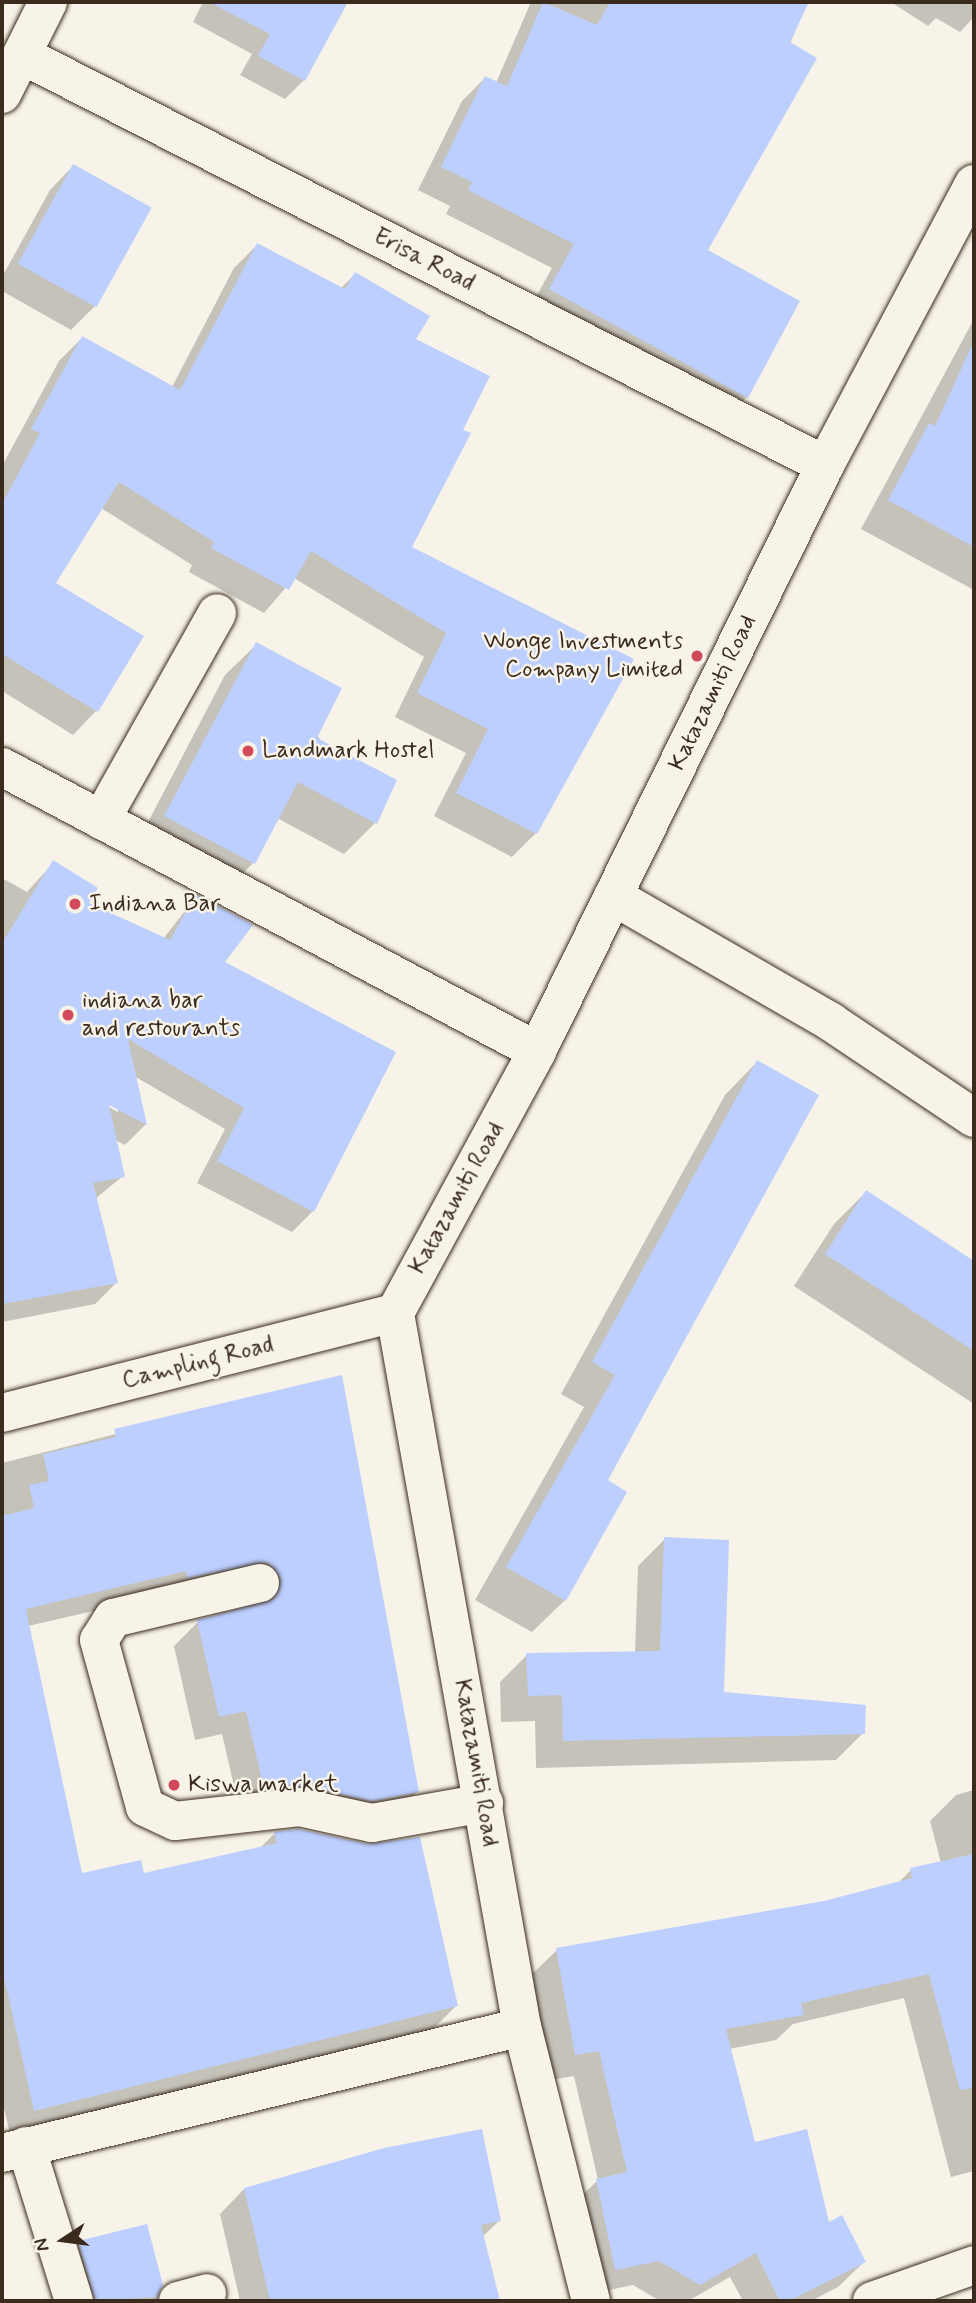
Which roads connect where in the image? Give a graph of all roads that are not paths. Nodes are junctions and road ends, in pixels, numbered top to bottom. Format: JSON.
{"nodes":[{"id":1,"x":48,"y":2,"type":"edge"},
{"id":2,"x":22,"y":55,"type":"junction"},
{"id":3,"x":2,"y":94,"type":"edge"},
{"id":4,"x":973,"y":191,"type":"edge"},
{"id":5,"x":825,"y":465,"type":"junction"},
{"id":6,"x":217,"y":613,"type":"dead end"},
{"id":7,"x":2,"y":767,"type":"edge"},
{"id":8,"x":101,"y":820,"type":"junction"},
{"id":9,"x":613,"y":895,"type":"junction"},
{"id":10,"x":537,"y":1051,"type":"junction"},
{"id":11,"x":974,"y":1118,"type":"edge"},
{"id":12,"x":395,"y":1313,"type":"junction"},
{"id":13,"x":2,"y":1413,"type":"edge"},
{"id":14,"x":260,"y":1583,"type":"dead end"},
{"id":15,"x":484,"y":1803,"type":"junction"},
{"id":16,"x":522,"y":2028,"type":"junction"},
{"id":17,"x":14,"y":2150,"type":"edge"},
{"id":18,"x":974,"y":2265,"type":"edge"},
{"id":19,"x":74,"y":2301,"type":"edge"},
{"id":20,"x":592,"y":2301,"type":"edge"},
{"id":21,"x":872,"y":2301,"type":"edge"}],
"edges":[{"from":1,"to":2,"type":"street"},
{"from":2,"to":3,"type":"street"},
{"from":2,"to":5,"type":"street","name":"Erisa Road"},
{"from":4,"to":5,"type":"street","name":"Katazamiti Road"},
{"from":5,"to":9,"type":"street","name":"Katazamiti Road"},
{"from":6,"to":8,"type":"street"},
{"from":7,"to":8,"type":"street"},
{"from":8,"to":10,"type":"street"},
{"from":9,"to":10,"type":"street","name":"Katazamiti Road"},
{"from":9,"to":11,"type":"street"},
{"from":10,"to":12,"type":"street","name":"Katazamiti Road"},
{"from":12,"to":13,"type":"street","name":"Campling Road"},
{"from":12,"to":15,"type":"street","name":"Katazamiti Road"},
{"from":14,"to":15,"type":"street"},
{"from":15,"to":16,"type":"street","name":"Katazamiti Road"},
{"from":16,"to":17,"type":"street"},
{"from":16,"to":20,"type":"street","name":"Katazamiti Road"},
{"from":17,"to":19,"type":"street"},
{"from":18,"to":21,"type":"street"}]}
